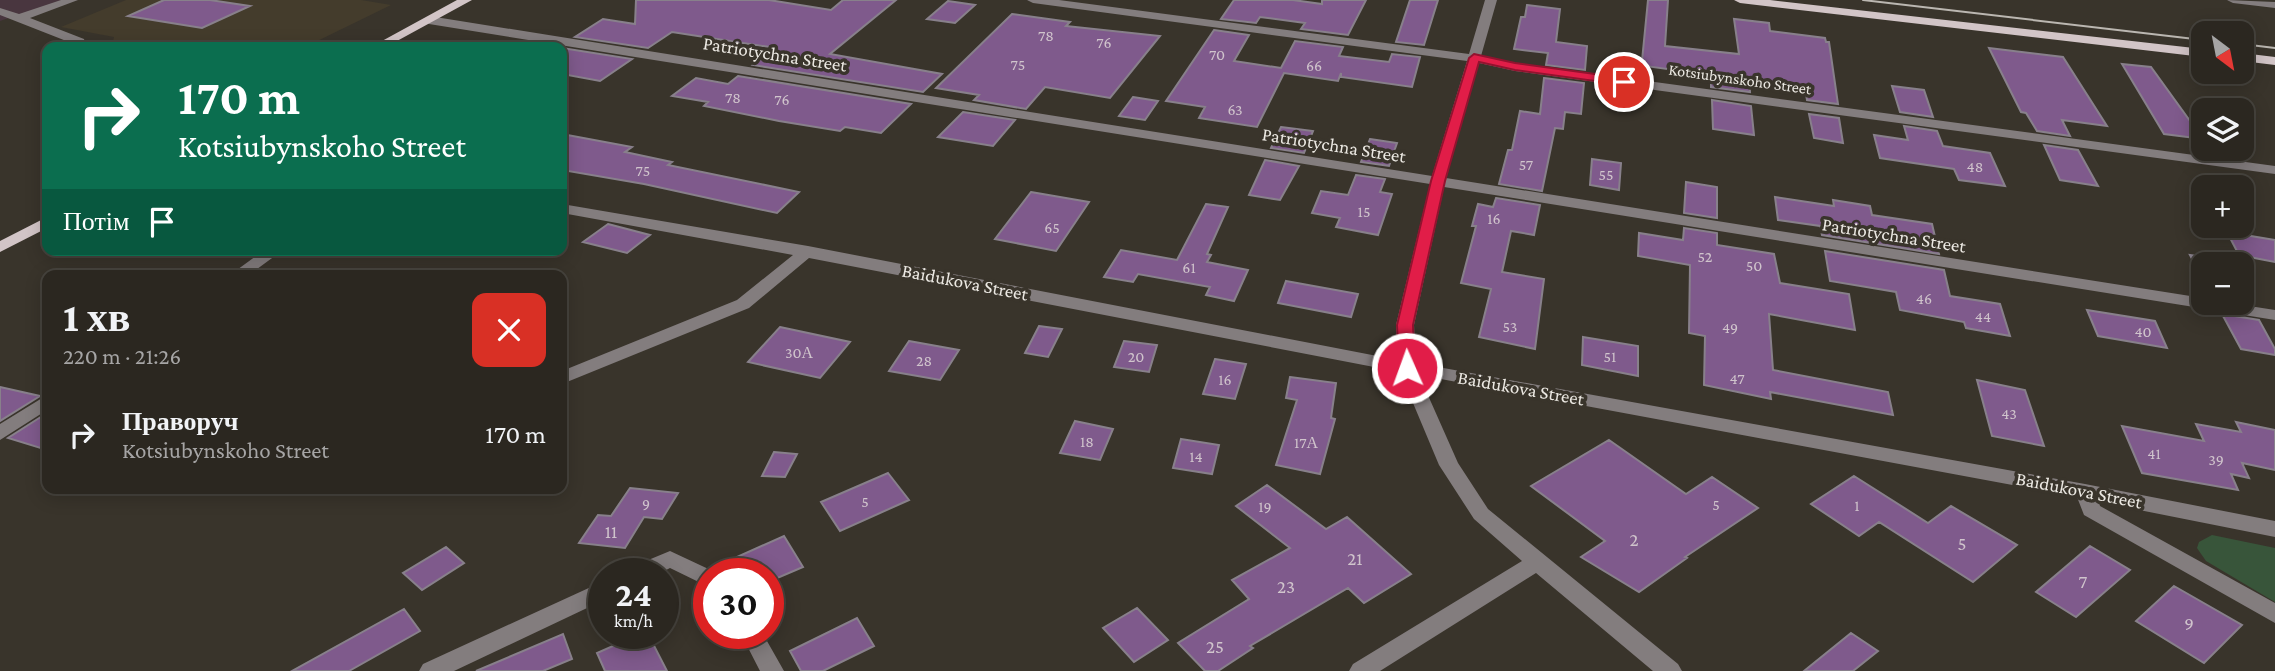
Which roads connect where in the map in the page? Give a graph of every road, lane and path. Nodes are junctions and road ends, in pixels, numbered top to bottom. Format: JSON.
{"nodes":[{"id":1,"x":72,"y":0,"type":"edge"},
{"id":2,"x":466,"y":0,"type":"edge"},
{"id":3,"x":1033,"y":0,"type":"edge"},
{"id":4,"x":1491,"y":0,"type":"edge"},
{"id":5,"x":1740,"y":0,"type":"edge"},
{"id":6,"x":2233,"y":0,"type":"edge"},
{"id":7,"x":2275,"y":5,"type":"edge"},
{"id":8,"x":0,"y":11,"type":"edge"},
{"id":9,"x":20,"y":18,"type":"junction"},
{"id":10,"x":429,"y":20,"type":"junction"},
{"id":11,"x":80,"y":42,"type":"edge"},
{"id":12,"x":387,"y":42,"type":"edge"},
{"id":13,"x":567,"y":42,"type":"edge"},
{"id":14,"x":567,"y":42,"type":"edge"},
{"id":15,"x":2191,"y":52,"type":"edge"},
{"id":16,"x":1474,"y":58,"type":"junction"},
{"id":17,"x":2254,"y":58,"type":"edge"},
{"id":18,"x":2275,"y":61,"type":"edge"},
{"id":19,"x":2275,"y":170,"type":"edge"},
{"id":20,"x":1438,"y":181,"type":"junction"},
{"id":21,"x":567,"y":209,"type":"edge"},
{"id":22,"x":42,"y":225,"type":"edge"},
{"id":23,"x":0,"y":247,"type":"edge"},
{"id":24,"x":808,"y":251,"type":"junction"},
{"id":25,"x":266,"y":256,"type":"edge"},
{"id":26,"x":245,"y":270,"type":"edge"},
{"id":27,"x":2275,"y":315,"type":"edge"},
{"id":28,"x":1407,"y":368,"type":"junction"},
{"id":29,"x":567,"y":376,"type":"edge"},
{"id":30,"x":42,"y":404,"type":"edge"},
{"id":31,"x":0,"y":433,"type":"edge"},
{"id":32,"x":2085,"y":491,"type":"junction"},
{"id":33,"x":2275,"y":529,"type":"edge"},
{"id":34,"x":1537,"y":562,"type":"junction"},
{"id":35,"x":588,"y":597,"type":"edge"},
{"id":36,"x":2275,"y":614,"type":"edge"},
{"id":37,"x":760,"y":649,"type":"edge"},
{"id":38,"x":431,"y":671,"type":"edge"},
{"id":39,"x":772,"y":671,"type":"edge"},
{"id":40,"x":1360,"y":671,"type":"edge"},
{"id":41,"x":1670,"y":671,"type":"edge"}],
"edges":[{"from":1,"to":9,"type":"street"},
{"from":2,"to":10,"type":"main road"},
{"from":3,"to":16,"type":"street","name":"Kotsiubynskoho Street"},
{"from":4,"to":16,"type":"street"},
{"from":5,"to":15,"type":"main road"},
{"from":6,"to":7,"type":"street"},
{"from":8,"to":9,"type":"street"},
{"from":9,"to":11,"type":"street"},
{"from":10,"to":12,"type":"main road"},
{"from":10,"to":13,"type":"street","name":"Patriotychna Street"},
{"from":14,"to":20,"type":"street","name":"Patriotychna Street"},
{"from":16,"to":19,"type":"street","name":"Kotsiubynskoho Street"},
{"from":16,"to":20,"type":"street"},
{"from":17,"to":18,"type":"main road"},
{"from":20,"to":27,"type":"street","name":"Patriotychna Street"},
{"from":20,"to":28,"type":"street"},
{"from":21,"to":24,"type":"street","name":"Baidukova Street"},
{"from":22,"to":23,"type":"main road"},
{"from":24,"to":28,"type":"street","name":"Baidukova Street"},
{"from":24,"to":29,"type":"street"},
{"from":25,"to":26,"type":"street"},
{"from":28,"to":32,"type":"street","name":"Baidukova Street"},
{"from":28,"to":34,"type":"street"},
{"from":30,"to":31,"type":"street"},
{"from":32,"to":33,"type":"street","name":"Baidukova Street"},
{"from":32,"to":36,"type":"street"},
{"from":34,"to":40,"type":"street"},
{"from":34,"to":41,"type":"street"},
{"from":35,"to":38,"type":"street"},
{"from":37,"to":39,"type":"street"}]}
